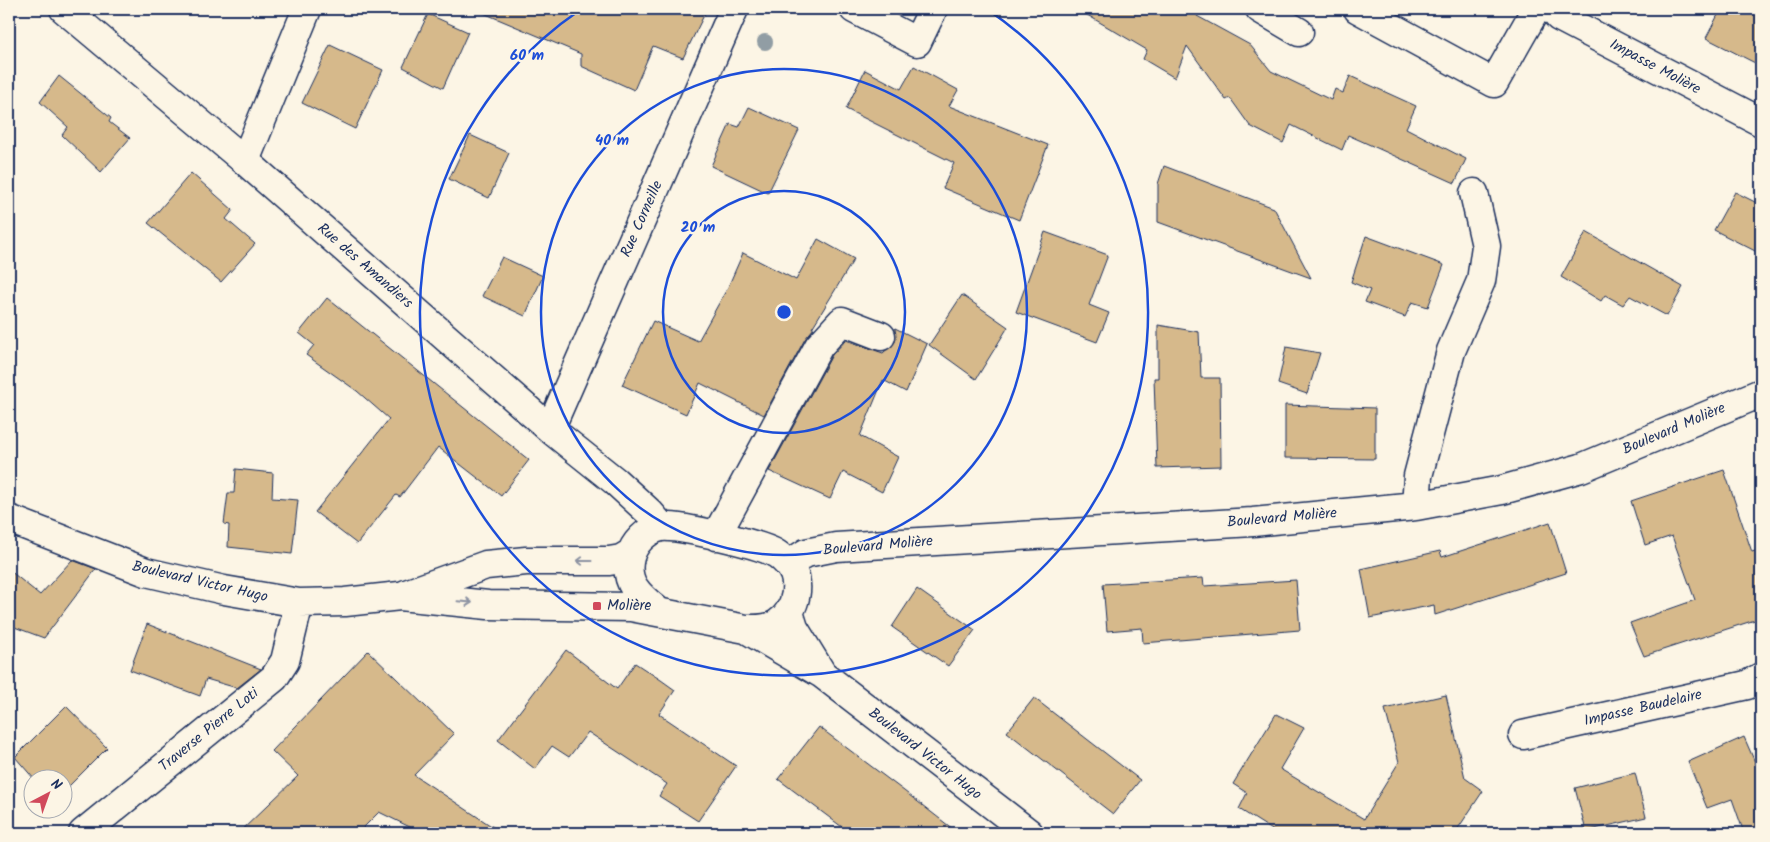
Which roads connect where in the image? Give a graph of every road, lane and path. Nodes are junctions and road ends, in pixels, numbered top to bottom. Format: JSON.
{"nodes":[{"id":1,"x":64,"y":9,"type":"edge"},
{"id":2,"x":307,"y":9,"type":"edge"},
{"id":3,"x":734,"y":9,"type":"edge"},
{"id":4,"x":854,"y":9,"type":"edge"},
{"id":5,"x":933,"y":9,"type":"edge"},
{"id":6,"x":1260,"y":9,"type":"edge"},
{"id":7,"x":1358,"y":9,"type":"edge"},
{"id":8,"x":1536,"y":9,"type":"edge"},
{"id":9,"x":1552,"y":9,"type":"edge"},
{"id":10,"x":1299,"y":32,"type":"dead end"},
{"id":11,"x":1761,"y":122,"type":"edge"},
{"id":12,"x":244,"y":161,"type":"junction"},
{"id":13,"x":1474,"y":193,"type":"dead end"},
{"id":14,"x":881,"y":336,"type":"dead end"},
{"id":15,"x":1761,"y":393,"type":"edge"},
{"id":16,"x":550,"y":429,"type":"junction"},
{"id":17,"x":1416,"y":506,"type":"junction"},
{"id":18,"x":9,"y":519,"type":"edge"},
{"id":19,"x":662,"y":527,"type":"junction"},
{"id":20,"x":716,"y":536,"type":"junction"},
{"id":21,"x":631,"y":553,"type":"junction"},
{"id":22,"x":789,"y":564,"type":"junction"},
{"id":23,"x":400,"y":596,"type":"junction"},
{"id":24,"x":299,"y":603,"type":"junction"},
{"id":25,"x":659,"y":612,"type":"junction"},
{"id":26,"x":790,"y":612,"type":"junction"},
{"id":27,"x":746,"y":629,"type":"junction"},
{"id":28,"x":822,"y":674,"type":"junction"},
{"id":29,"x":1761,"y":677,"type":"edge"},
{"id":30,"x":1522,"y":735,"type":"dead end"},
{"id":31,"x":83,"y":833,"type":"edge"},
{"id":32,"x":1029,"y":833,"type":"edge"}],
"edges":[{"from":1,"to":12,"type":"street","name":"Rue des Amandiers"},
{"from":2,"to":12,"type":"street"},
{"from":3,"to":16,"type":"street","name":"Rue Corneille"},
{"from":4,"to":5,"type":"street"},
{"from":6,"to":10,"type":"street"},
{"from":7,"to":8,"type":"street"},
{"from":9,"to":11,"type":"street","name":"Impasse Molière"},
{"from":12,"to":16,"type":"street","name":"Rue des Amandiers"},
{"from":13,"to":17,"type":"street"},
{"from":14,"to":20,"type":"street"},
{"from":15,"to":17,"type":"street","name":"Boulevard Molière"},
{"from":16,"to":19,"type":"street","name":"Rue des Amandiers"},
{"from":17,"to":22,"type":"street","name":"Boulevard Molière"},
{"from":18,"to":24,"type":"street","name":"Boulevard Victor Hugo"},
{"from":19,"to":20,"type":"street"},
{"from":19,"to":21,"type":"street"},
{"from":20,"to":22,"type":"street"},
{"from":21,"to":23,"type":"street","name":"Boulevard Victor Hugo","one_way":true},
{"from":21,"to":25,"type":"street"},
{"from":22,"to":26,"type":"street"},
{"from":23,"to":24,"type":"street","name":"Boulevard Victor Hugo"},
{"from":23,"to":25,"type":"street","name":"Boulevard Victor Hugo","one_way":true},
{"from":24,"to":31,"type":"street","name":"Traverse Pierre Loti"},
{"from":25,"to":27,"type":"street","name":"Boulevard Victor Hugo"},
{"from":26,"to":27,"type":"street"},
{"from":26,"to":28,"type":"street","name":"Boulevard Victor Hugo"},
{"from":27,"to":28,"type":"street","name":"Boulevard Victor Hugo"},
{"from":28,"to":32,"type":"street","name":"Boulevard Victor Hugo"},
{"from":29,"to":30,"type":"street","name":"Impasse Baudelaire"}]}
